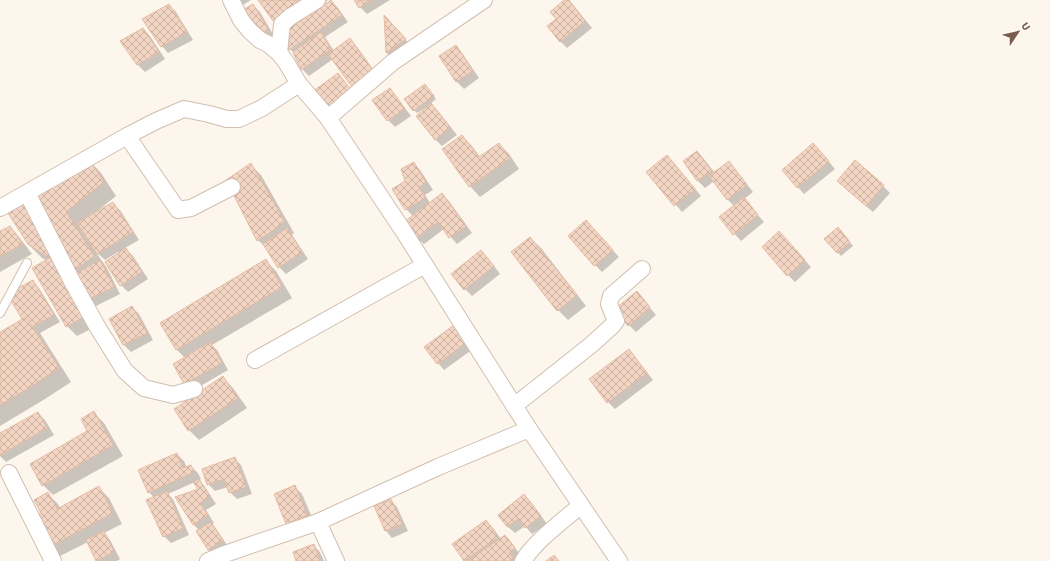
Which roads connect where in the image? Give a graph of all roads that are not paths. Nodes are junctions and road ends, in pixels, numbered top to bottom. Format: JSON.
{"nodes":[{"id":1,"x":231,"y":0,"type":"edge"},
{"id":2,"x":317,"y":0,"type":"edge"},
{"id":3,"x":484,"y":0,"type":"edge"},
{"id":4,"x":279,"y":54,"type":"junction"},
{"id":5,"x":299,"y":84,"type":"junction"},
{"id":6,"x":328,"y":118,"type":"junction"},
{"id":7,"x":127,"y":136,"type":"junction"},
{"id":8,"x":232,"y":187,"type":"dead end"},
{"id":9,"x":27,"y":193,"type":"junction"},
{"id":10,"x":0,"y":208,"type":"edge"},
{"id":11,"x":27,"y":263,"type":"dead end"},
{"id":12,"x":425,"y":265,"type":"junction"},
{"id":13,"x":642,"y":268,"type":"dead end"},
{"id":14,"x":0,"y":313,"type":"edge"},
{"id":15,"x":255,"y":360,"type":"dead end"},
{"id":16,"x":194,"y":389,"type":"dead end"},
{"id":17,"x":514,"y":406,"type":"junction"},
{"id":18,"x":529,"y":429,"type":"junction"},
{"id":19,"x":9,"y":473,"type":"dead end"},
{"id":20,"x":581,"y":505,"type":"junction"},
{"id":21,"x":318,"y":522,"type":"junction"},
{"id":22,"x":218,"y":559,"type":"edge"},
{"id":23,"x":53,"y":561,"type":"edge"},
{"id":24,"x":336,"y":561,"type":"edge"},
{"id":25,"x":523,"y":561,"type":"edge"},
{"id":26,"x":619,"y":561,"type":"edge"}],
"edges":[{"from":1,"to":4,"type":"street"},
{"from":2,"to":4,"type":"street"},
{"from":3,"to":6,"type":"street"},
{"from":4,"to":5,"type":"street"},
{"from":5,"to":6,"type":"street"},
{"from":5,"to":7,"type":"street"},
{"from":6,"to":12,"type":"street"},
{"from":7,"to":8,"type":"street"},
{"from":7,"to":9,"type":"street"},
{"from":9,"to":10,"type":"street"},
{"from":9,"to":16,"type":"street"},
{"from":11,"to":14,"type":"lane"},
{"from":12,"to":15,"type":"street"},
{"from":12,"to":17,"type":"street"},
{"from":13,"to":17,"type":"street"},
{"from":17,"to":18,"type":"street"},
{"from":18,"to":20,"type":"street"},
{"from":18,"to":21,"type":"street"},
{"from":19,"to":23,"type":"street"},
{"from":20,"to":25,"type":"street"},
{"from":20,"to":26,"type":"street"},
{"from":21,"to":22,"type":"street"},
{"from":21,"to":24,"type":"street"}]}
